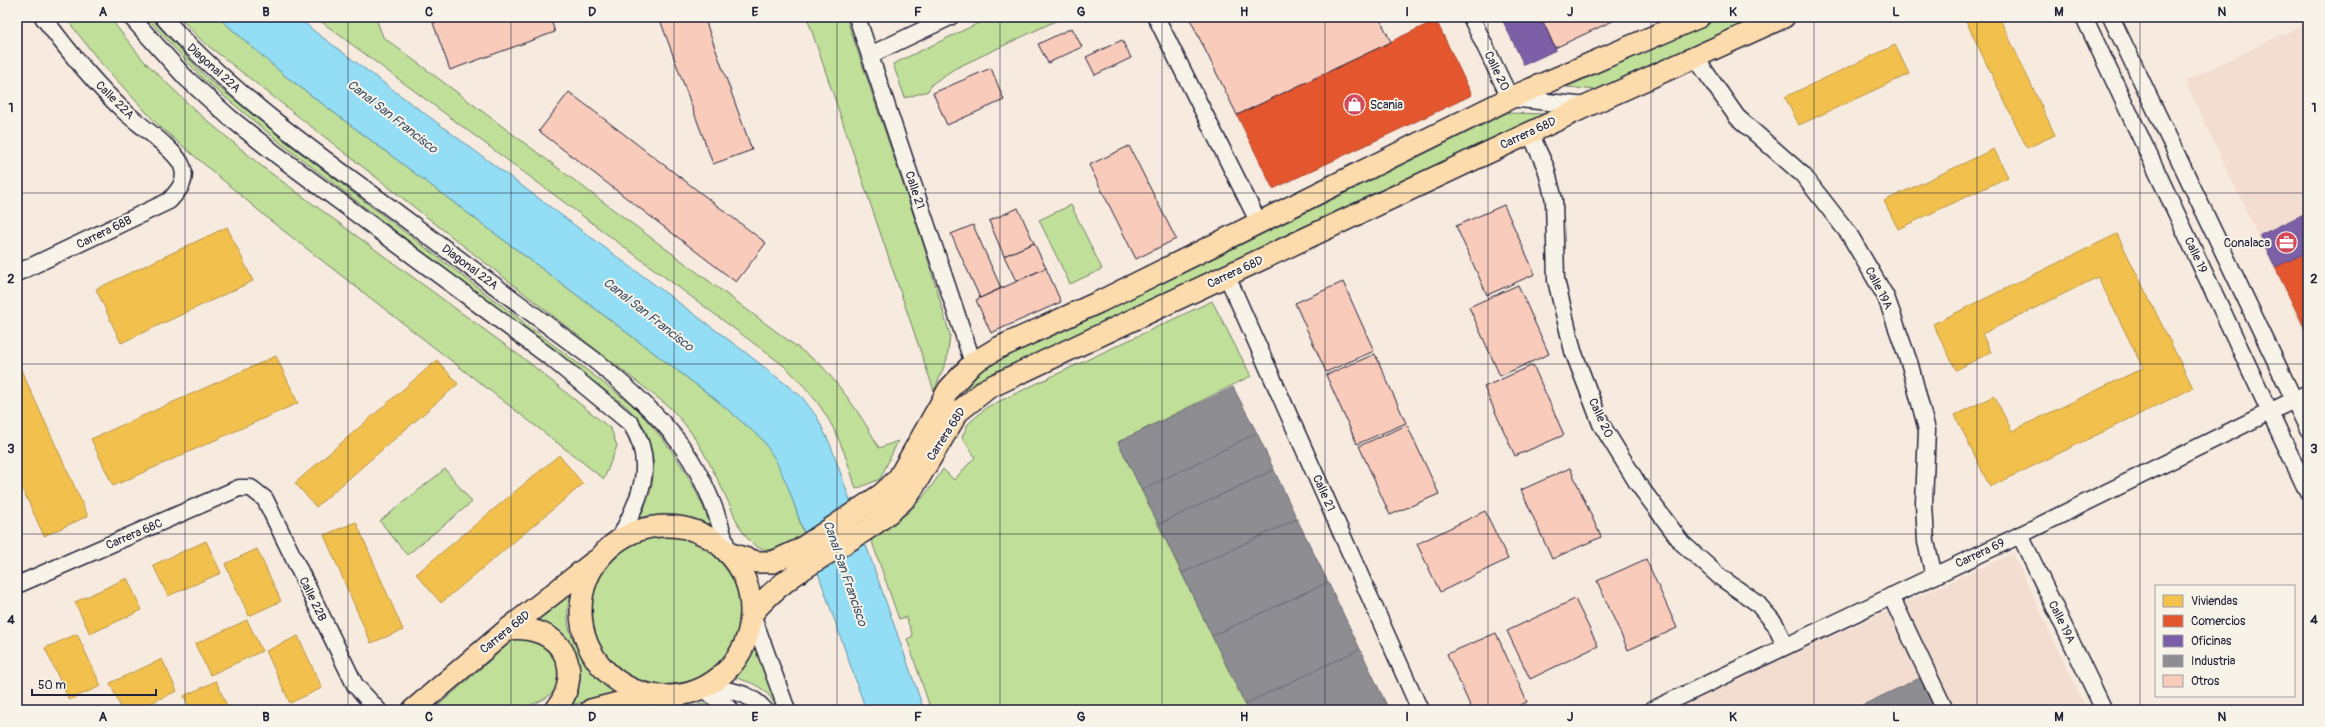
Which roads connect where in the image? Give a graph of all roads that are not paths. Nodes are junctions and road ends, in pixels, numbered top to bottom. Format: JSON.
{"nodes":[{"id":1,"x":43,"y":17,"type":"edge"},
{"id":2,"x":131,"y":17,"type":"edge"},
{"id":3,"x":163,"y":17,"type":"edge"},
{"id":4,"x":857,"y":17,"type":"edge"},
{"id":5,"x":950,"y":17,"type":"edge"},
{"id":6,"x":1156,"y":17,"type":"edge"},
{"id":7,"x":1471,"y":17,"type":"edge"},
{"id":8,"x":1699,"y":17,"type":"edge"},
{"id":9,"x":1784,"y":17,"type":"edge"},
{"id":10,"x":2084,"y":17,"type":"edge"},
{"id":11,"x":2111,"y":17,"type":"edge"},
{"id":12,"x":870,"y":55,"type":"junction"},
{"id":13,"x":1695,"y":57,"type":"junction"},
{"id":14,"x":1510,"y":98,"type":"junction"},
{"id":15,"x":1587,"y":106,"type":"junction"},
{"id":16,"x":1530,"y":133,"type":"junction"},
{"id":17,"x":184,"y":182,"type":"joint"},
{"id":18,"x":1259,"y":223,"type":"junction"},
{"id":19,"x":17,"y":273,"type":"edge"},
{"id":20,"x":1227,"y":276,"type":"junction"},
{"id":21,"x":973,"y":363,"type":"junction"},
{"id":22,"x":2301,"y":396,"type":"edge"},
{"id":23,"x":2270,"y":412,"type":"junction"},
{"id":24,"x":2308,"y":430,"type":"edge"},
{"id":25,"x":251,"y":488,"type":"joint"},
{"id":26,"x":2308,"y":493,"type":"edge"},
{"id":27,"x":869,"y":516,"type":"junction"},
{"id":28,"x":2020,"y":535,"type":"junction"},
{"id":29,"x":619,"y":540,"type":"junction"},
{"id":30,"x":728,"y":553,"type":"junction"},
{"id":31,"x":600,"y":557,"type":"junction"},
{"id":32,"x":804,"y":557,"type":"junction"},
{"id":33,"x":1934,"y":576,"type":"junction"},
{"id":34,"x":17,"y":585,"type":"edge"},
{"id":35,"x":1891,"y":596,"type":"junction"},
{"id":36,"x":752,"y":614,"type":"junction"},
{"id":37,"x":508,"y":629,"type":"junction"},
{"id":38,"x":1785,"y":646,"type":"junction"},
{"id":39,"x":703,"y":689,"type":"junction"},
{"id":40,"x":650,"y":695,"type":"junction"},
{"id":41,"x":378,"y":710,"type":"edge"},
{"id":42,"x":413,"y":710,"type":"edge"},
{"id":43,"x":556,"y":710,"type":"edge"},
{"id":44,"x":591,"y":710,"type":"edge"},
{"id":45,"x":731,"y":710,"type":"edge"},
{"id":46,"x":765,"y":710,"type":"edge"},
{"id":47,"x":787,"y":710,"type":"edge"},
{"id":48,"x":1420,"y":710,"type":"edge"},
{"id":49,"x":1652,"y":710,"type":"edge"},
{"id":50,"x":1945,"y":710,"type":"edge"},
{"id":51,"x":2104,"y":710,"type":"edge"}],
"edges":[{"from":1,"to":17,"type":"street","name":"Calle 22A"},
{"from":2,"to":29,"type":"street","name":"Diagonal 22A"},
{"from":3,"to":30,"type":"street","name":"Diagonal 22A"},
{"from":4,"to":12,"type":"street","name":"Calle 21"},
{"from":5,"to":12,"type":"street"},
{"from":6,"to":18,"type":"street"},
{"from":7,"to":14,"type":"street","name":"Calle 20"},
{"from":8,"to":14,"type":"main road","name":"Carrera 68D"},
{"from":9,"to":13,"type":"main road","name":"Carrera 68D"},
{"from":10,"to":23,"type":"street","name":"Calle 19"},
{"from":11,"to":22,"type":"street"},
{"from":12,"to":21,"type":"street","name":"Calle 21"},
{"from":13,"to":15,"type":"main road","name":"Carrera 68D"},
{"from":13,"to":33,"type":"street","name":"Calle 19A"},
{"from":14,"to":15,"type":"street","name":"Calle 20"},
{"from":14,"to":18,"type":"main road","name":"Carrera 68D"},
{"from":15,"to":16,"type":"main road","name":"Carrera 68D"},
{"from":16,"to":20,"type":"main road","name":"Carrera 68D"},
{"from":16,"to":38,"type":"street","name":"Calle 20"},
{"from":17,"to":19,"type":"street","name":"Carrera 68B"},
{"from":18,"to":21,"type":"main road","name":"Carrera 68D"},
{"from":20,"to":27,"type":"main road","name":"Carrera 68D"},
{"from":20,"to":48,"type":"street","name":"Calle 21"},
{"from":21,"to":27,"type":"main road","name":"Carrera 68D"},
{"from":22,"to":23,"type":"street","name":"Carrera 69"},
{"from":22,"to":24,"type":"street"},
{"from":23,"to":26,"type":"street","name":"Calle 19"},
{"from":23,"to":28,"type":"street","name":"Carrera 69"},
{"from":25,"to":34,"type":"street","name":"Carrera 68C"},
{"from":25,"to":41,"type":"street","name":"Calle 22B"},
{"from":27,"to":32,"type":"main road","name":"Carrera 68D"},
{"from":28,"to":33,"type":"street","name":"Carrera 69"},
{"from":28,"to":51,"type":"street","name":"Calle 19A"},
{"from":29,"to":30,"type":"main road"},
{"from":29,"to":31,"type":"main road"},
{"from":30,"to":32,"type":"main road","name":"Carrera 68D"},
{"from":30,"to":36,"type":"main road"},
{"from":31,"to":37,"type":"main road","name":"Carrera 68D"},
{"from":31,"to":40,"type":"main road"},
{"from":32,"to":36,"type":"main road","name":"Carrera 68D"},
{"from":33,"to":35,"type":"street","name":"Carrera 69"},
{"from":35,"to":38,"type":"street","name":"Carrera 69"},
{"from":35,"to":50,"type":"street"},
{"from":36,"to":39,"type":"main road"},
{"from":36,"to":47,"type":"street"},
{"from":37,"to":42,"type":"main road","name":"Carrera 68D"},
{"from":37,"to":43,"type":"main road"},
{"from":38,"to":49,"type":"street","name":"Carrera 69"},
{"from":39,"to":40,"type":"main road"},
{"from":39,"to":45,"type":"street"},
{"from":39,"to":46,"type":"street"},
{"from":40,"to":44,"type":"main road"}]}
